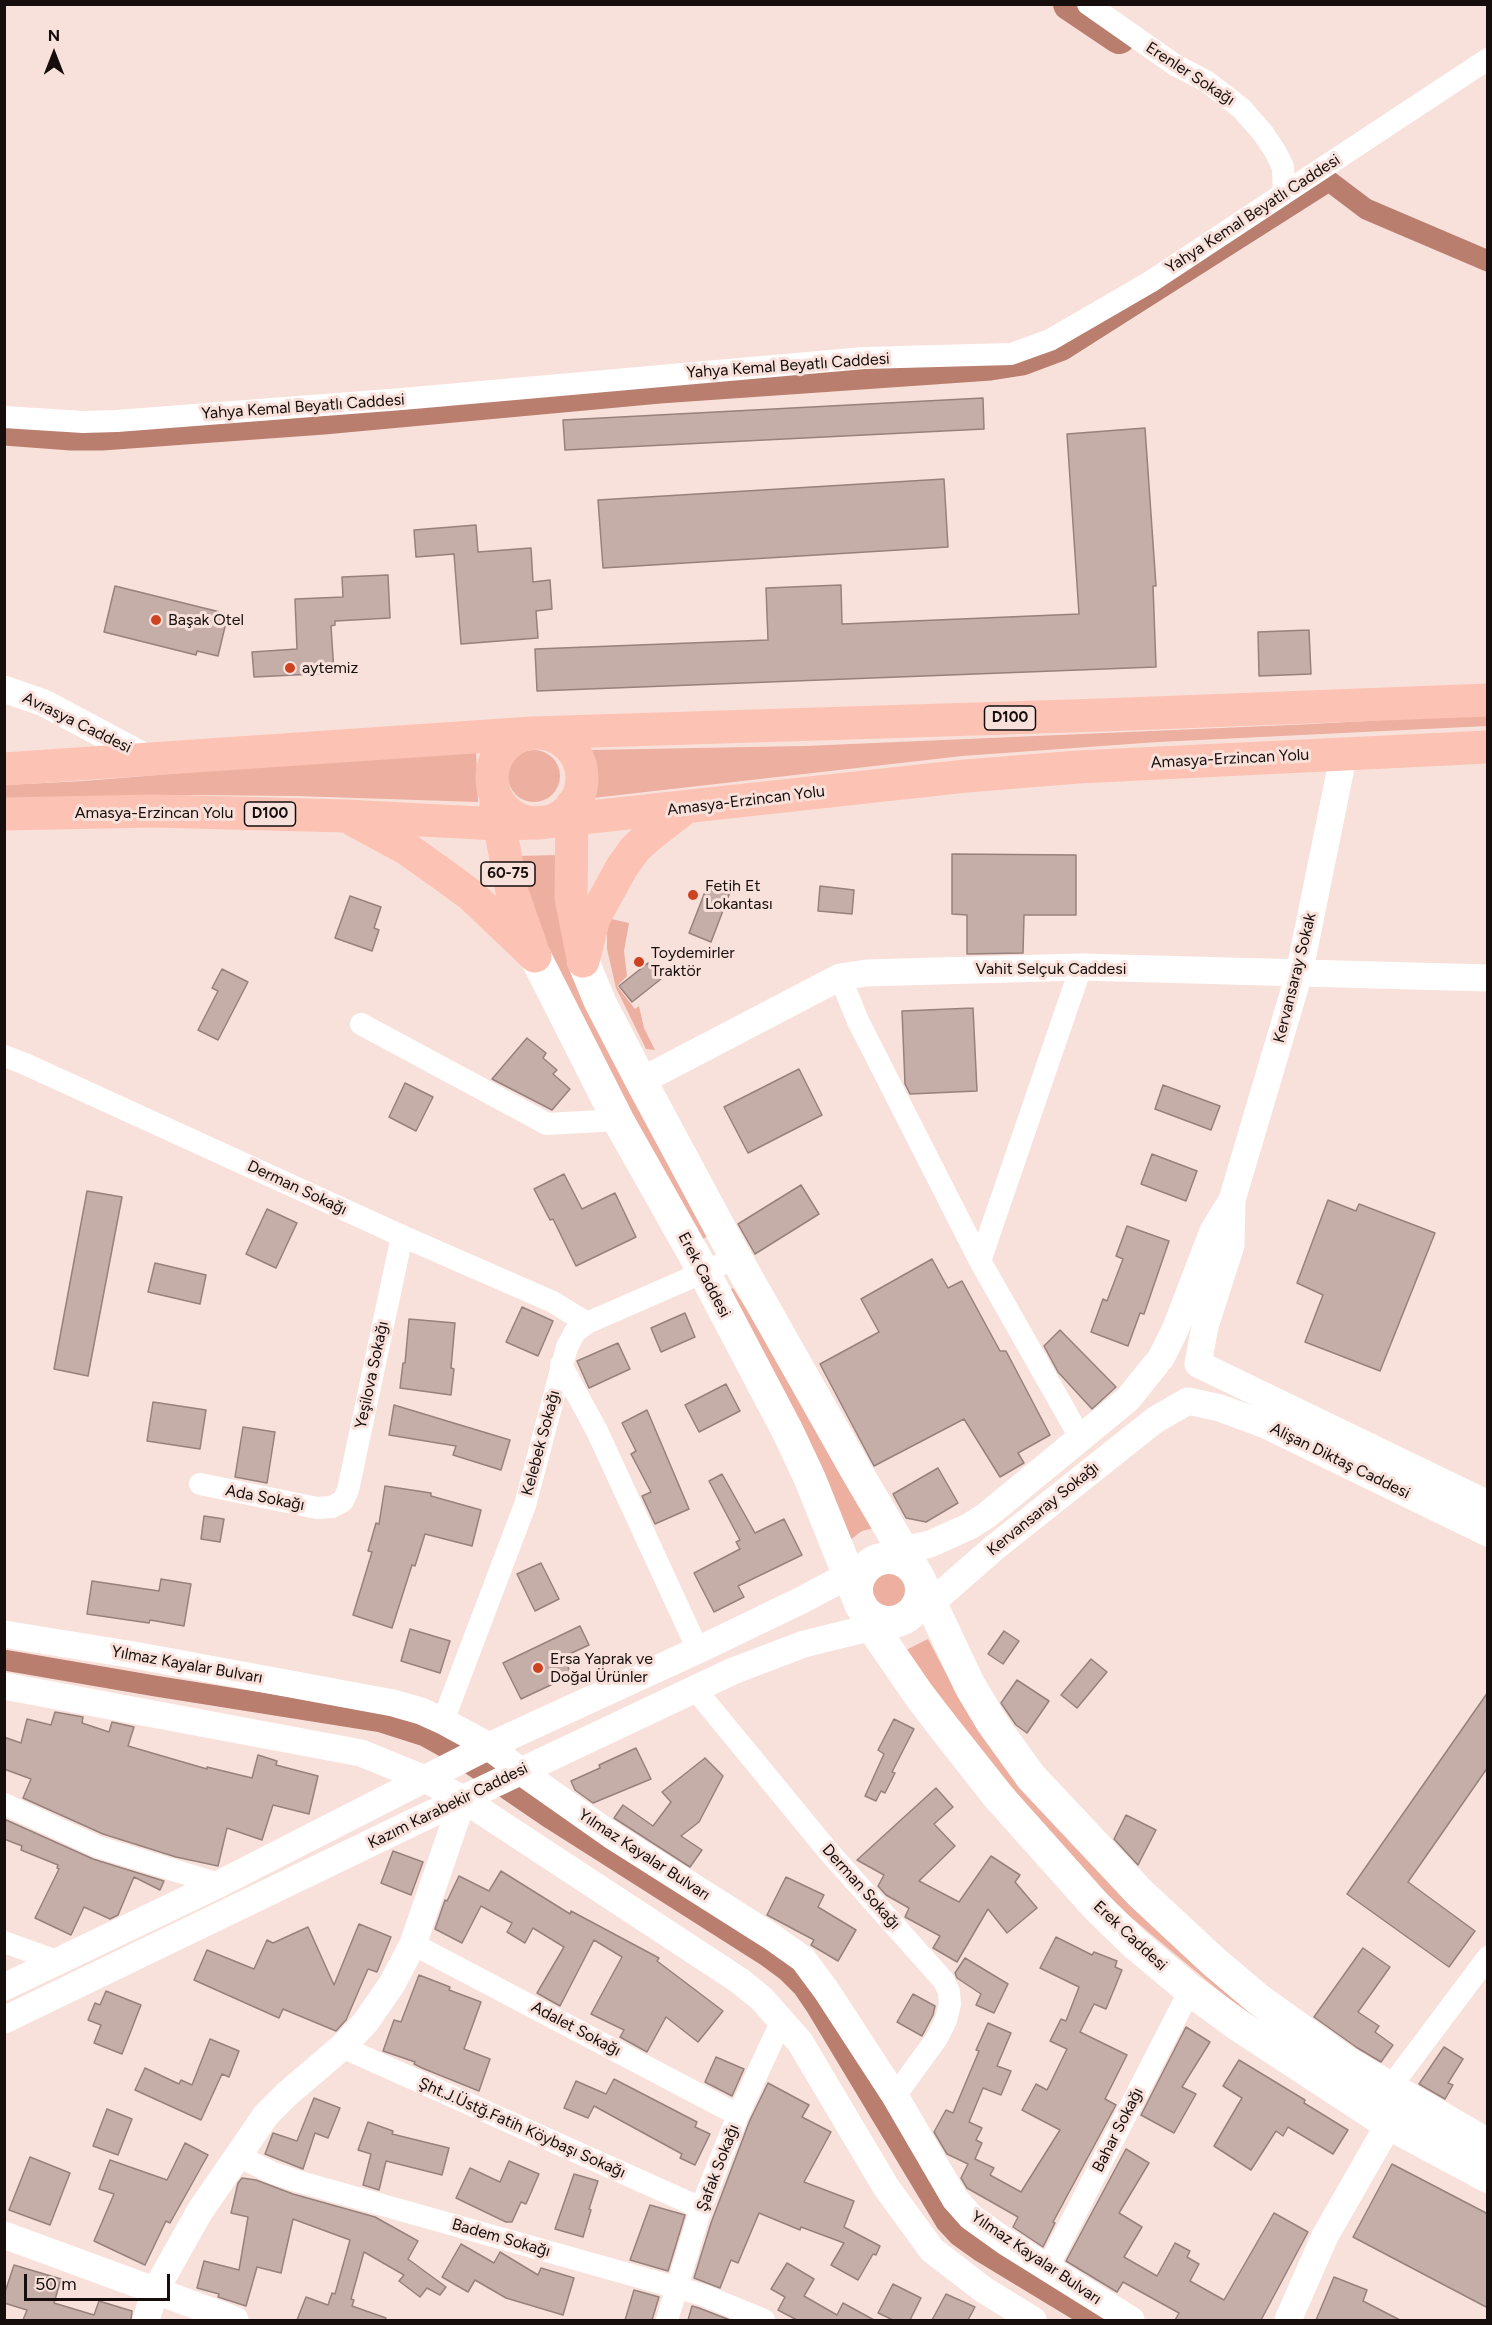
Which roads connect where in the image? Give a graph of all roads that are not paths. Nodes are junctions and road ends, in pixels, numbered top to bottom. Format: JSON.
{"nodes":[{"id":1,"x":1088,"y":4,"type":"edge"},
{"id":2,"x":1488,"y":59,"type":"edge"},
{"id":3,"x":1284,"y":193,"type":"junction"},
{"id":4,"x":4,"y":417,"type":"edge"},
{"id":5,"x":4,"y":689,"type":"edge"},
{"id":6,"x":1488,"y":700,"type":"edge"},
{"id":7,"x":531,"y":733,"type":"junction"},
{"id":8,"x":1488,"y":747,"type":"edge"},
{"id":9,"x":1344,"y":753,"type":"junction"},
{"id":10,"x":149,"y":759,"type":"junction"},
{"id":11,"x":4,"y":769,"type":"edge"},
{"id":12,"x":493,"y":788,"type":"junction"},
{"id":13,"x":685,"y":808,"type":"junction"},
{"id":14,"x":571,"y":813,"type":"junction"},
{"id":15,"x":4,"y":814,"type":"edge"},
{"id":16,"x":345,"y":816,"type":"junction"},
{"id":17,"x":499,"y":824,"type":"junction"},
{"id":18,"x":536,"y":824,"type":"junction"},
{"id":19,"x":535,"y":956,"type":"junction"},
{"id":20,"x":583,"y":961,"type":"junction"},
{"id":21,"x":1081,"y":967,"type":"junction"},
{"id":22,"x":1299,"y":974,"type":"junction"},
{"id":23,"x":840,"y":977,"type":"junction"},
{"id":24,"x":1488,"y":978,"type":"edge"},
{"id":25,"x":361,"y":1024,"type":"dead end"},
{"id":26,"x":4,"y":1056,"type":"edge"},
{"id":27,"x":641,"y":1081,"type":"junction"},
{"id":28,"x":618,"y":1120,"type":"junction"},
{"id":29,"x":1232,"y":1200,"type":"junction"},
{"id":30,"x":402,"y":1236,"type":"junction"},
{"id":31,"x":736,"y":1258,"type":"junction"},
{"id":32,"x":980,"y":1261,"type":"junction"},
{"id":33,"x":703,"y":1272,"type":"junction"},
{"id":34,"x":587,"y":1323,"type":"junction"},
{"id":35,"x":1158,"y":1361,"type":"junction"},
{"id":36,"x":1198,"y":1364,"type":"junction"},
{"id":37,"x":561,"y":1365,"type":"junction"},
{"id":38,"x":1188,"y":1401,"type":"junction"},
{"id":39,"x":1081,"y":1439,"type":"junction"},
{"id":40,"x":200,"y":1484,"type":"dead end"},
{"id":41,"x":1488,"y":1504,"type":"edge"},
{"id":42,"x":332,"y":1507,"type":"joint"},
{"id":43,"x":1488,"y":1533,"type":"edge"},
{"id":44,"x":890,"y":1555,"type":"junction"},
{"id":45,"x":925,"y":1590,"type":"junction"},
{"id":46,"x":870,"y":1606,"type":"junction"},
{"id":47,"x":4,"y":1634,"type":"edge"},
{"id":48,"x":698,"y":1650,"type":"junction"},
{"id":49,"x":4,"y":1686,"type":"edge"},
{"id":50,"x":694,"y":1689,"type":"junction"},
{"id":51,"x":443,"y":1720,"type":"junction"},
{"id":52,"x":489,"y":1746,"type":"junction"},
{"id":53,"x":520,"y":1771,"type":"junction"},
{"id":54,"x":425,"y":1779,"type":"junction"},
{"id":55,"x":463,"y":1799,"type":"junction"},
{"id":56,"x":4,"y":1804,"type":"edge"},
{"id":57,"x":219,"y":1884,"type":"junction"},
{"id":58,"x":4,"y":1942,"type":"edge"},
{"id":59,"x":413,"y":1944,"type":"junction"},
{"id":60,"x":1488,"y":1957,"type":"edge"},
{"id":61,"x":57,"y":1961,"type":"junction"},
{"id":62,"x":4,"y":1987,"type":"edge"},
{"id":63,"x":1190,"y":1990,"type":"junction"},
{"id":64,"x":4,"y":2020,"type":"edge"},
{"id":65,"x":782,"y":2020,"type":"junction"},
{"id":66,"x":342,"y":2047,"type":"junction"},
{"id":67,"x":1389,"y":2089,"type":"junction"},
{"id":68,"x":895,"y":2096,"type":"junction"},
{"id":69,"x":738,"y":2115,"type":"junction"},
{"id":70,"x":1389,"y":2124,"type":"junction"},
{"id":71,"x":1488,"y":2145,"type":"edge"},
{"id":72,"x":238,"y":2156,"type":"junction"},
{"id":73,"x":1488,"y":2177,"type":"edge"},
{"id":74,"x":701,"y":2208,"type":"junction"},
{"id":75,"x":4,"y":2235,"type":"edge"},
{"id":76,"x":1047,"y":2269,"type":"junction"},
{"id":77,"x":677,"y":2287,"type":"junction"},
{"id":78,"x":154,"y":2291,"type":"junction"},
{"id":79,"x":146,"y":2320,"type":"edge"},
{"id":80,"x":235,"y":2320,"type":"edge"},
{"id":81,"x":666,"y":2320,"type":"edge"},
{"id":82,"x":764,"y":2320,"type":"edge"},
{"id":83,"x":1033,"y":2320,"type":"edge"},
{"id":84,"x":1131,"y":2320,"type":"edge"},
{"id":85,"x":1288,"y":2320,"type":"edge"}],
"edges":[{"from":1,"to":3,"type":"street","name":"Erenler Sokağı"},
{"from":2,"to":3,"type":"street","name":"Yahya Kemal Beyatlı Caddesi"},
{"from":3,"to":4,"type":"street","name":"Yahya Kemal Beyatlı Caddesi"},
{"from":5,"to":10,"type":"street","name":"Avrasya Caddesi"},
{"from":6,"to":7,"type":"highway","number":"D100"},
{"from":7,"to":10,"type":"highway","number":"D100"},
{"from":7,"to":12,"type":"highway","number":"D100"},
{"from":7,"to":14,"type":"highway","number":"D100"},
{"from":8,"to":9,"type":"highway","name":"Amasya-Erzincan Yolu","number":"D100"},
{"from":9,"to":13,"type":"highway","name":"Amasya-Erzincan Yolu","number":"D100"},
{"from":9,"to":22,"type":"street","name":"Kervansaray Sokak"},
{"from":10,"to":11,"type":"highway","number":"D100"},
{"from":12,"to":17,"type":"highway","number":"60-75"},
{"from":12,"to":18,"type":"highway"},
{"from":13,"to":14,"type":"highway","name":"Amasya-Erzincan Yolu","number":"D100"},
{"from":13,"to":20,"type":"highway"},
{"from":14,"to":18,"type":"highway","number":"D100"},
{"from":14,"to":20,"type":"highway"},
{"from":15,"to":16,"type":"highway","name":"Amasya-Erzincan Yolu","number":"D100"},
{"from":16,"to":17,"type":"highway","name":"Amasya-Erzincan Yolu","number":"D100"},
{"from":16,"to":19,"type":"highway"},
{"from":17,"to":18,"type":"highway","name":"Amasya-Erzincan Yolu","number":"D100"},
{"from":17,"to":19,"type":"highway","number":"60-75"},
{"from":19,"to":28,"type":"main road","name":"Erek Caddesi","number":"60-75"},
{"from":20,"to":27,"type":"main road"},
{"from":21,"to":22,"type":"street","name":"Vahit Selçuk Caddesi"},
{"from":21,"to":23,"type":"street","name":"Vahit Selçuk Caddesi"},
{"from":21,"to":32,"type":"street"},
{"from":22,"to":24,"type":"street","name":"Vahit Selçuk Caddesi"},
{"from":22,"to":29,"type":"street","name":"Kervansaray Sokak"},
{"from":23,"to":27,"type":"street","name":"Vahit Selçuk Caddesi"},
{"from":23,"to":32,"type":"street"},
{"from":25,"to":28,"type":"street"},
{"from":26,"to":30,"type":"street","name":"Derman Sokağı"},
{"from":27,"to":31,"type":"main road"},
{"from":28,"to":33,"type":"main road","name":"Erek Caddesi","number":"60-75"},
{"from":29,"to":35,"type":"street","name":"Kervansaray Sokak"},
{"from":29,"to":36,"type":"street","name":"Kervansaray Sokak"},
{"from":30,"to":34,"type":"street","name":"Derman Sokağı"},
{"from":30,"to":42,"type":"street","name":"Yeşilova Sokağı"},
{"from":31,"to":33,"type":"street","name":"Kelebek Sokağı"},
{"from":31,"to":44,"type":"main road"},
{"from":32,"to":39,"type":"street"},
{"from":33,"to":34,"type":"street","name":"Kelebek Sokağı"},
{"from":33,"to":46,"type":"main road","name":"Erek Caddesi","number":"60-75"},
{"from":34,"to":37,"type":"street","name":"Kelebek Sokağı"},
{"from":35,"to":36,"type":"street"},
{"from":35,"to":38,"type":"street"},
{"from":35,"to":39,"type":"street","name":"Kervansaray Sokağı"},
{"from":36,"to":38,"type":"street"},
{"from":36,"to":41,"type":"street","name":"Alişan Diktaş Caddesi"},
{"from":37,"to":48,"type":"street"},
{"from":37,"to":51,"type":"street","name":"Kelebek Sokağı"},
{"from":38,"to":43,"type":"street","name":"Alişan Diktaş Caddesi"},
{"from":38,"to":45,"type":"street","name":"Kervansaray Sokağı"},
{"from":39,"to":44,"type":"street","name":"Kervansaray Sokağı"},
{"from":40,"to":42,"type":"street","name":"Ada Sokağı"},
{"from":44,"to":45,"type":"main road"},
{"from":44,"to":46,"type":"main road"},
{"from":45,"to":46,"type":"main road"},
{"from":45,"to":67,"type":"main road"},
{"from":46,"to":48,"type":"street","name":"Kazım Karabekir Caddesi"},
{"from":46,"to":50,"type":"street","name":"Kazım Karabekir Caddesi"},
{"from":46,"to":63,"type":"main road","name":"Erek Caddesi","number":"60-75"},
{"from":47,"to":51,"type":"street","name":"Yılmaz Kayalar Bulvarı"},
{"from":48,"to":52,"type":"street","name":"Kazım Karabekir Caddesi"},
{"from":49,"to":54,"type":"street"},
{"from":50,"to":53,"type":"street","name":"Kazım Karabekir Caddesi"},
{"from":50,"to":68,"type":"street","name":"Derman Sokağı"},
{"from":51,"to":52,"type":"street","name":"Yılmaz Kayalar Bulvarı"},
{"from":52,"to":53,"type":"street","name":"Yılmaz Kayalar Bulvarı"},
{"from":52,"to":54,"type":"street","name":"Kazım Karabekir Caddesi"},
{"from":53,"to":55,"type":"street","name":"Kazım Karabekir Caddesi"},
{"from":53,"to":68,"type":"street","name":"Yılmaz Kayalar Bulvarı"},
{"from":54,"to":55,"type":"street"},
{"from":54,"to":57,"type":"street","name":"Kazım Karabekir Caddesi"},
{"from":55,"to":59,"type":"street"},
{"from":55,"to":64,"type":"street","name":"Kazım Karabekir Caddesi"},
{"from":55,"to":65,"type":"street"},
{"from":56,"to":57,"type":"street"},
{"from":57,"to":61,"type":"street","name":"Kazım Karabekir Caddesi"},
{"from":58,"to":61,"type":"street"},
{"from":59,"to":66,"type":"street"},
{"from":59,"to":69,"type":"street","name":"Adalet Sokağı"},
{"from":60,"to":67,"type":"street"},
{"from":61,"to":62,"type":"street","name":"Kazım Karabekir Caddesi"},
{"from":63,"to":70,"type":"main road","name":"Erek Caddesi","number":"60-75"},
{"from":63,"to":76,"type":"street","name":"Bahar Sokağı"},
{"from":65,"to":69,"type":"street","name":"Şafak Sokağı"},
{"from":65,"to":83,"type":"street"},
{"from":66,"to":72,"type":"street"},
{"from":66,"to":74,"type":"street","name":"Şht.J.Üstğ.Fatih Köybaşı Sokağı"},
{"from":67,"to":71,"type":"main road"},
{"from":68,"to":76,"type":"street","name":"Yılmaz Kayalar Bulvarı"},
{"from":69,"to":74,"type":"street","name":"Şafak Sokağı"},
{"from":70,"to":73,"type":"main road","name":"Erek Caddesi","number":"60-75"},
{"from":70,"to":85,"type":"street"},
{"from":72,"to":77,"type":"street","name":"Badem Sokağı"},
{"from":72,"to":78,"type":"street"},
{"from":74,"to":77,"type":"street","name":"Şafak Sokağı"},
{"from":75,"to":78,"type":"street"},
{"from":76,"to":84,"type":"street","name":"Yılmaz Kayalar Bulvarı"},
{"from":77,"to":81,"type":"street","name":"Şafak Sokağı"},
{"from":77,"to":82,"type":"street","name":"Badem Sokağı"},
{"from":78,"to":79,"type":"street"},
{"from":78,"to":80,"type":"street"}]}
